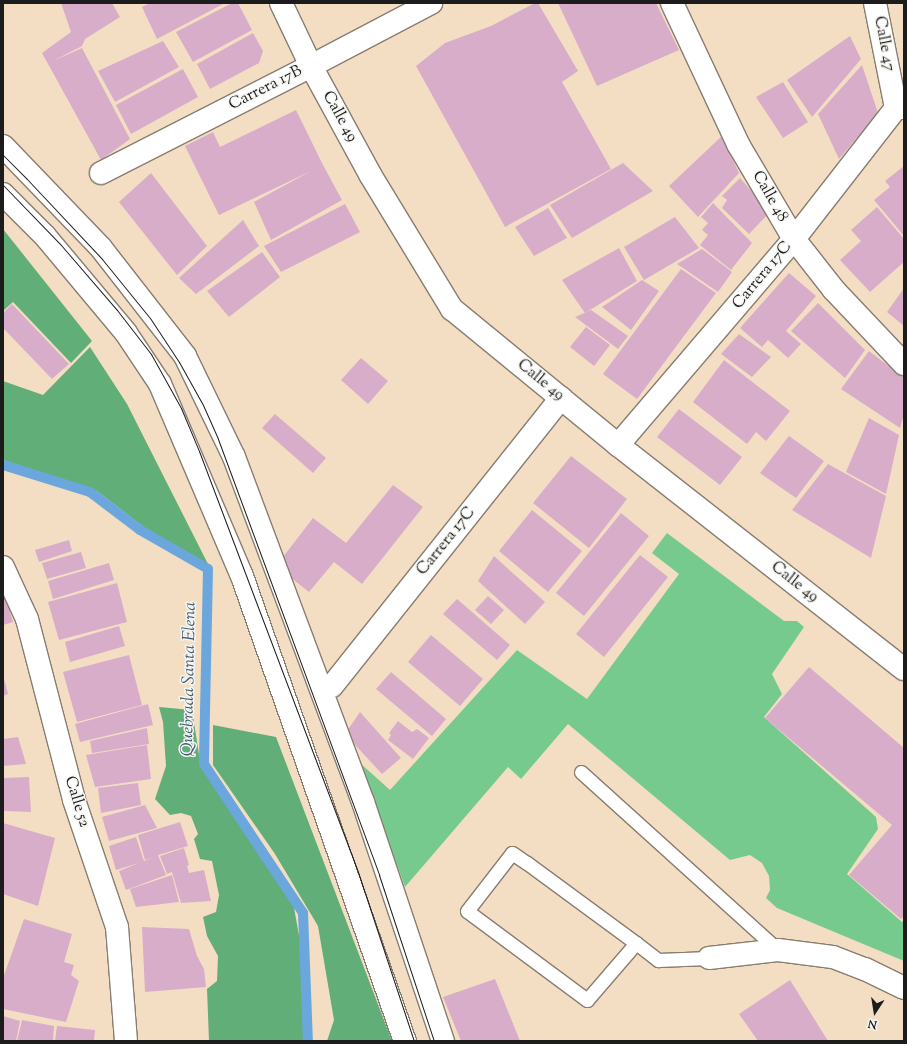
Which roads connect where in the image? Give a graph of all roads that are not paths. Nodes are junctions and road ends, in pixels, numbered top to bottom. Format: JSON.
{"nodes":[{"id":1,"x":281,"y":3,"type":"edge"},
{"id":2,"x":431,"y":3,"type":"edge"},
{"id":3,"x":672,"y":3,"type":"edge"},
{"id":4,"x":875,"y":3,"type":"edge"},
{"id":5,"x":312,"y":66,"type":"junction"},
{"id":6,"x":900,"y":108,"type":"edge"},
{"id":7,"x":3,"y":146,"type":"edge"},
{"id":8,"x":101,"y":173,"type":"dead end"},
{"id":9,"x":3,"y":194,"type":"edge"},
{"id":10,"x":794,"y":239,"type":"junction"},
{"id":11,"x":904,"y":364,"type":"edge"},
{"id":12,"x":561,"y":398,"type":"junction"},
{"id":13,"x":618,"y":445,"type":"junction"},
{"id":14,"x":3,"y":567,"type":"edge"},
{"id":15,"x":904,"y":669,"type":"edge"},
{"id":16,"x":332,"y":686,"type":"dead end"},
{"id":17,"x":580,"y":772,"type":"dead end"},
{"id":18,"x":636,"y":943,"type":"junction"},
{"id":19,"x":778,"y":950,"type":"junction"},
{"id":20,"x":709,"y":958,"type":"joint"},
{"id":21,"x":904,"y":988,"type":"edge"},
{"id":22,"x":126,"y":1041,"type":"edge"},
{"id":23,"x":405,"y":1041,"type":"edge"},
{"id":24,"x":443,"y":1041,"type":"edge"}],
"edges":[{"from":1,"to":5,"type":"street","name":"Calle 49"},
{"from":2,"to":5,"type":"street","name":"Carrera 17B"},
{"from":3,"to":10,"type":"street","name":"Calle 48"},
{"from":4,"to":6,"type":"street","name":"Calle 47"},
{"from":5,"to":8,"type":"street","name":"Carrera 17B"},
{"from":5,"to":12,"type":"street","name":"Calle 49"},
{"from":6,"to":10,"type":"street","name":"Carrera 17C"},
{"from":7,"to":24,"type":"street"},
{"from":9,"to":23,"type":"street"},
{"from":10,"to":11,"type":"street","name":"Calle 48"},
{"from":10,"to":13,"type":"street","name":"Carrera 17C"},
{"from":12,"to":13,"type":"street","name":"Calle 49"},
{"from":12,"to":16,"type":"street","name":"Carrera 17C"},
{"from":13,"to":15,"type":"street","name":"Calle 49"},
{"from":14,"to":22,"type":"street","name":"Calle 52"},
{"from":17,"to":19,"type":"lane"},
{"from":18,"to":18,"type":"lane"},
{"from":18,"to":20,"type":"lane"},
{"from":19,"to":20,"type":"street"},
{"from":19,"to":21,"type":"street"}]}
